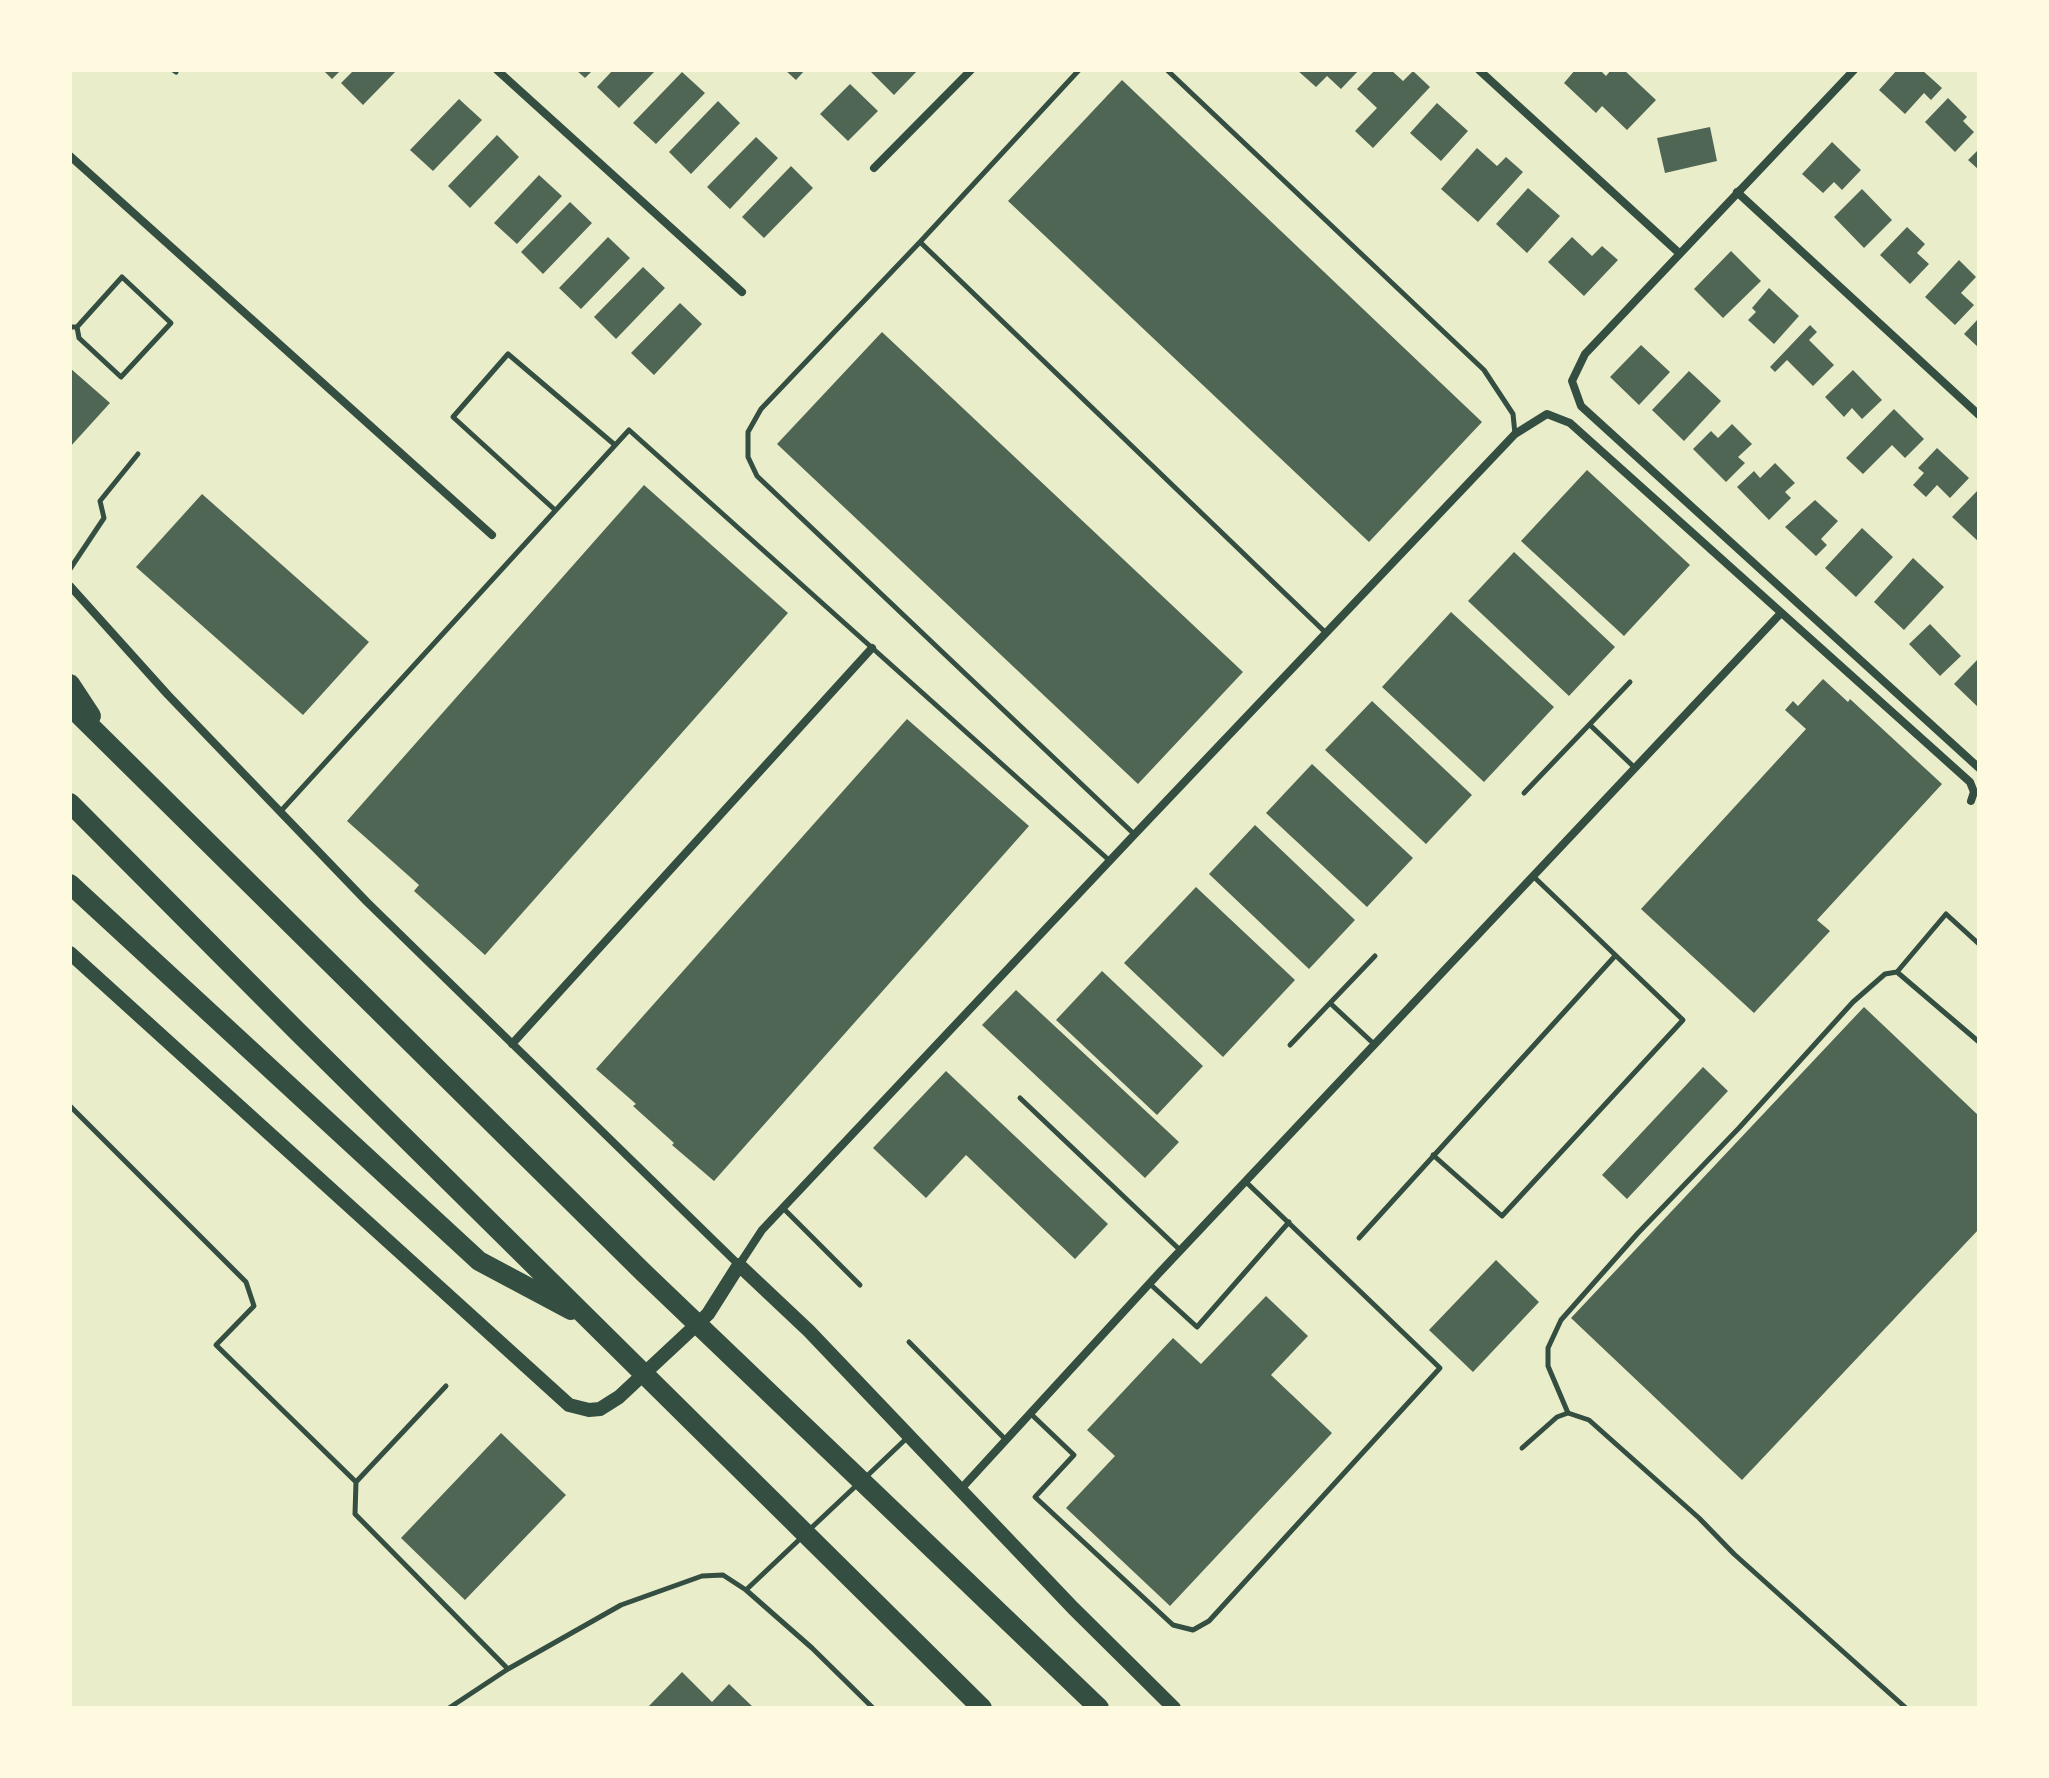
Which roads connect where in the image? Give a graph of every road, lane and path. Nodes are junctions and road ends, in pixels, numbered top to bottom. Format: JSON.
{"nodes":[{"id":1,"x":497,"y":70,"type":"edge"},
{"id":2,"x":971,"y":70,"type":"edge"},
{"id":3,"x":1079,"y":70,"type":"edge"},
{"id":4,"x":1167,"y":70,"type":"edge"},
{"id":5,"x":1479,"y":70,"type":"edge"},
{"id":6,"x":1854,"y":70,"type":"edge"},
{"id":7,"x":70,"y":156,"type":"edge"},
{"id":8,"x":874,"y":168,"type":"dead end"},
{"id":9,"x":1737,"y":192,"type":"junction"},
{"id":10,"x":920,"y":242,"type":"junction"},
{"id":11,"x":1679,"y":253,"type":"junction"},
{"id":12,"x":742,"y":292,"type":"dead end"},
{"id":13,"x":73,"y":327,"type":"edge"},
{"id":14,"x":1979,"y":415,"type":"edge"},
{"id":15,"x":1515,"y":434,"type":"junction"},
{"id":16,"x":615,"y":445,"type":"junction"},
{"id":17,"x":138,"y":454,"type":"dead end"},
{"id":18,"x":555,"y":510,"type":"junction"},
{"id":19,"x":492,"y":535,"type":"dead end"},
{"id":20,"x":70,"y":569,"type":"edge"},
{"id":21,"x":70,"y":586,"type":"edge"},
{"id":22,"x":1781,"y":613,"type":"junction"},
{"id":23,"x":1326,"y":633,"type":"junction"},
{"id":24,"x":872,"y":648,"type":"junction"},
{"id":25,"x":1630,"y":682,"type":"dead end"},
{"id":26,"x":70,"y":684,"type":"edge"},
{"id":27,"x":70,"y":706,"type":"edge"},
{"id":28,"x":1590,"y":725,"type":"junction"},
{"id":29,"x":115,"y":753,"type":"junction"},
{"id":30,"x":1635,"y":768,"type":"junction"},
{"id":31,"x":1979,"y":768,"type":"edge"},
{"id":32,"x":1524,"y":793,"type":"dead end"},
{"id":33,"x":1971,"y":801,"type":"dead end"},
{"id":34,"x":70,"y":803,"type":"edge"},
{"id":35,"x":280,"y":812,"type":"junction"},
{"id":36,"x":1134,"y":835,"type":"junction"},
{"id":37,"x":1110,"y":861,"type":"junction"},
{"id":38,"x":1533,"y":876,"type":"junction"},
{"id":39,"x":70,"y":884,"type":"edge"},
{"id":40,"x":1979,"y":944,"type":"edge"},
{"id":41,"x":70,"y":953,"type":"edge"},
{"id":42,"x":1375,"y":956,"type":"dead end"},
{"id":43,"x":1615,"y":956,"type":"junction"},
{"id":44,"x":1897,"y":972,"type":"junction"},
{"id":45,"x":1330,"y":1003,"type":"junction"},
{"id":46,"x":1979,"y":1042,"type":"edge"},
{"id":47,"x":512,"y":1044,"type":"junction"},
{"id":48,"x":1290,"y":1045,"type":"dead end"},
{"id":49,"x":1374,"y":1045,"type":"junction"},
{"id":50,"x":1020,"y":1098,"type":"dead end"},
{"id":51,"x":70,"y":1106,"type":"edge"},
{"id":52,"x":1433,"y":1155,"type":"junction"},
{"id":53,"x":1245,"y":1181,"type":"junction"},
{"id":54,"x":782,"y":1208,"type":"junction"},
{"id":55,"x":1289,"y":1222,"type":"junction"},
{"id":56,"x":1359,"y":1238,"type":"dead end"},
{"id":57,"x":1181,"y":1250,"type":"junction"},
{"id":58,"x":739,"y":1265,"type":"junction"},
{"id":59,"x":1149,"y":1283,"type":"junction"},
{"id":60,"x":860,"y":1285,"type":"dead end"},
{"id":61,"x":594,"y":1323,"type":"junction"},
{"id":62,"x":909,"y":1342,"type":"dead end"},
{"id":63,"x":446,"y":1386,"type":"dead end"},
{"id":64,"x":1568,"y":1413,"type":"junction"},
{"id":65,"x":1030,"y":1414,"type":"junction"},
{"id":66,"x":909,"y":1436,"type":"junction"},
{"id":67,"x":1006,"y":1440,"type":"junction"},
{"id":68,"x":1522,"y":1448,"type":"dead end"},
{"id":69,"x":356,"y":1482,"type":"junction"},
{"id":70,"x":960,"y":1490,"type":"junction"},
{"id":71,"x":746,"y":1590,"type":"junction"},
{"id":72,"x":508,"y":1669,"type":"junction"},
{"id":73,"x":449,"y":1708,"type":"edge"},
{"id":74,"x":873,"y":1708,"type":"edge"},
{"id":75,"x":982,"y":1708,"type":"edge"},
{"id":76,"x":1099,"y":1708,"type":"edge"},
{"id":77,"x":1174,"y":1708,"type":"edge"},
{"id":78,"x":1906,"y":1708,"type":"edge"}],
"edges":[{"from":1,"to":12,"type":"street"},
{"from":2,"to":8,"type":"street"},
{"from":3,"to":10,"type":"lane"},
{"from":4,"to":15,"type":"lane"},
{"from":5,"to":11,"type":"street"},
{"from":6,"to":9,"type":"street"},
{"from":7,"to":19,"type":"street"},
{"from":9,"to":11,"type":"street"},
{"from":9,"to":14,"type":"street"},
{"from":10,"to":23,"type":"lane"},
{"from":10,"to":36,"type":"lane"},
{"from":11,"to":31,"type":"street"},
{"from":13,"to":13,"type":"lane"},
{"from":15,"to":22,"type":"street"},
{"from":15,"to":23,"type":"street"},
{"from":16,"to":18,"type":"lane"},
{"from":16,"to":18,"type":"lane"},
{"from":16,"to":24,"type":"lane"},
{"from":17,"to":20,"type":"lane"},
{"from":18,"to":35,"type":"lane"},
{"from":21,"to":35,"type":"street"},
{"from":22,"to":30,"type":"street"},
{"from":22,"to":33,"type":"street"},
{"from":23,"to":36,"type":"street"},
{"from":24,"to":37,"type":"lane"},
{"from":24,"to":47,"type":"street"},
{"from":25,"to":28,"type":"lane"},
{"from":26,"to":29,"type":"highway"},
{"from":27,"to":29,"type":"highway"},
{"from":28,"to":30,"type":"lane"},
{"from":28,"to":32,"type":"lane"},
{"from":29,"to":76,"type":"highway"},
{"from":30,"to":38,"type":"street"},
{"from":34,"to":61,"type":"highway"},
{"from":35,"to":47,"type":"street"},
{"from":36,"to":37,"type":"street"},
{"from":37,"to":54,"type":"street"},
{"from":38,"to":43,"type":"lane"},
{"from":38,"to":49,"type":"street"},
{"from":39,"to":61,"type":"highway"},
{"from":40,"to":44,"type":"lane"},
{"from":41,"to":58,"type":"street"},
{"from":42,"to":45,"type":"lane"},
{"from":43,"to":52,"type":"lane"},
{"from":43,"to":52,"type":"lane"},
{"from":44,"to":46,"type":"lane"},
{"from":44,"to":64,"type":"lane"},
{"from":45,"to":48,"type":"lane"},
{"from":45,"to":49,"type":"lane"},
{"from":47,"to":58,"type":"street"},
{"from":49,"to":53,"type":"street"},
{"from":50,"to":57,"type":"lane"},
{"from":51,"to":69,"type":"lane"},
{"from":52,"to":56,"type":"lane"},
{"from":53,"to":55,"type":"lane"},
{"from":53,"to":57,"type":"street"},
{"from":54,"to":58,"type":"street"},
{"from":54,"to":60,"type":"lane"},
{"from":55,"to":59,"type":"lane"},
{"from":55,"to":65,"type":"lane"},
{"from":57,"to":59,"type":"street"},
{"from":58,"to":66,"type":"street"},
{"from":59,"to":65,"type":"street"},
{"from":61,"to":75,"type":"highway"},
{"from":62,"to":67,"type":"lane"},
{"from":63,"to":69,"type":"lane"},
{"from":64,"to":68,"type":"lane"},
{"from":64,"to":78,"type":"lane"},
{"from":65,"to":67,"type":"street"},
{"from":66,"to":70,"type":"street"},
{"from":66,"to":71,"type":"lane"},
{"from":67,"to":70,"type":"street"},
{"from":69,"to":72,"type":"lane"},
{"from":70,"to":77,"type":"street"},
{"from":71,"to":72,"type":"lane"},
{"from":71,"to":74,"type":"lane"},
{"from":72,"to":73,"type":"lane"}]}
